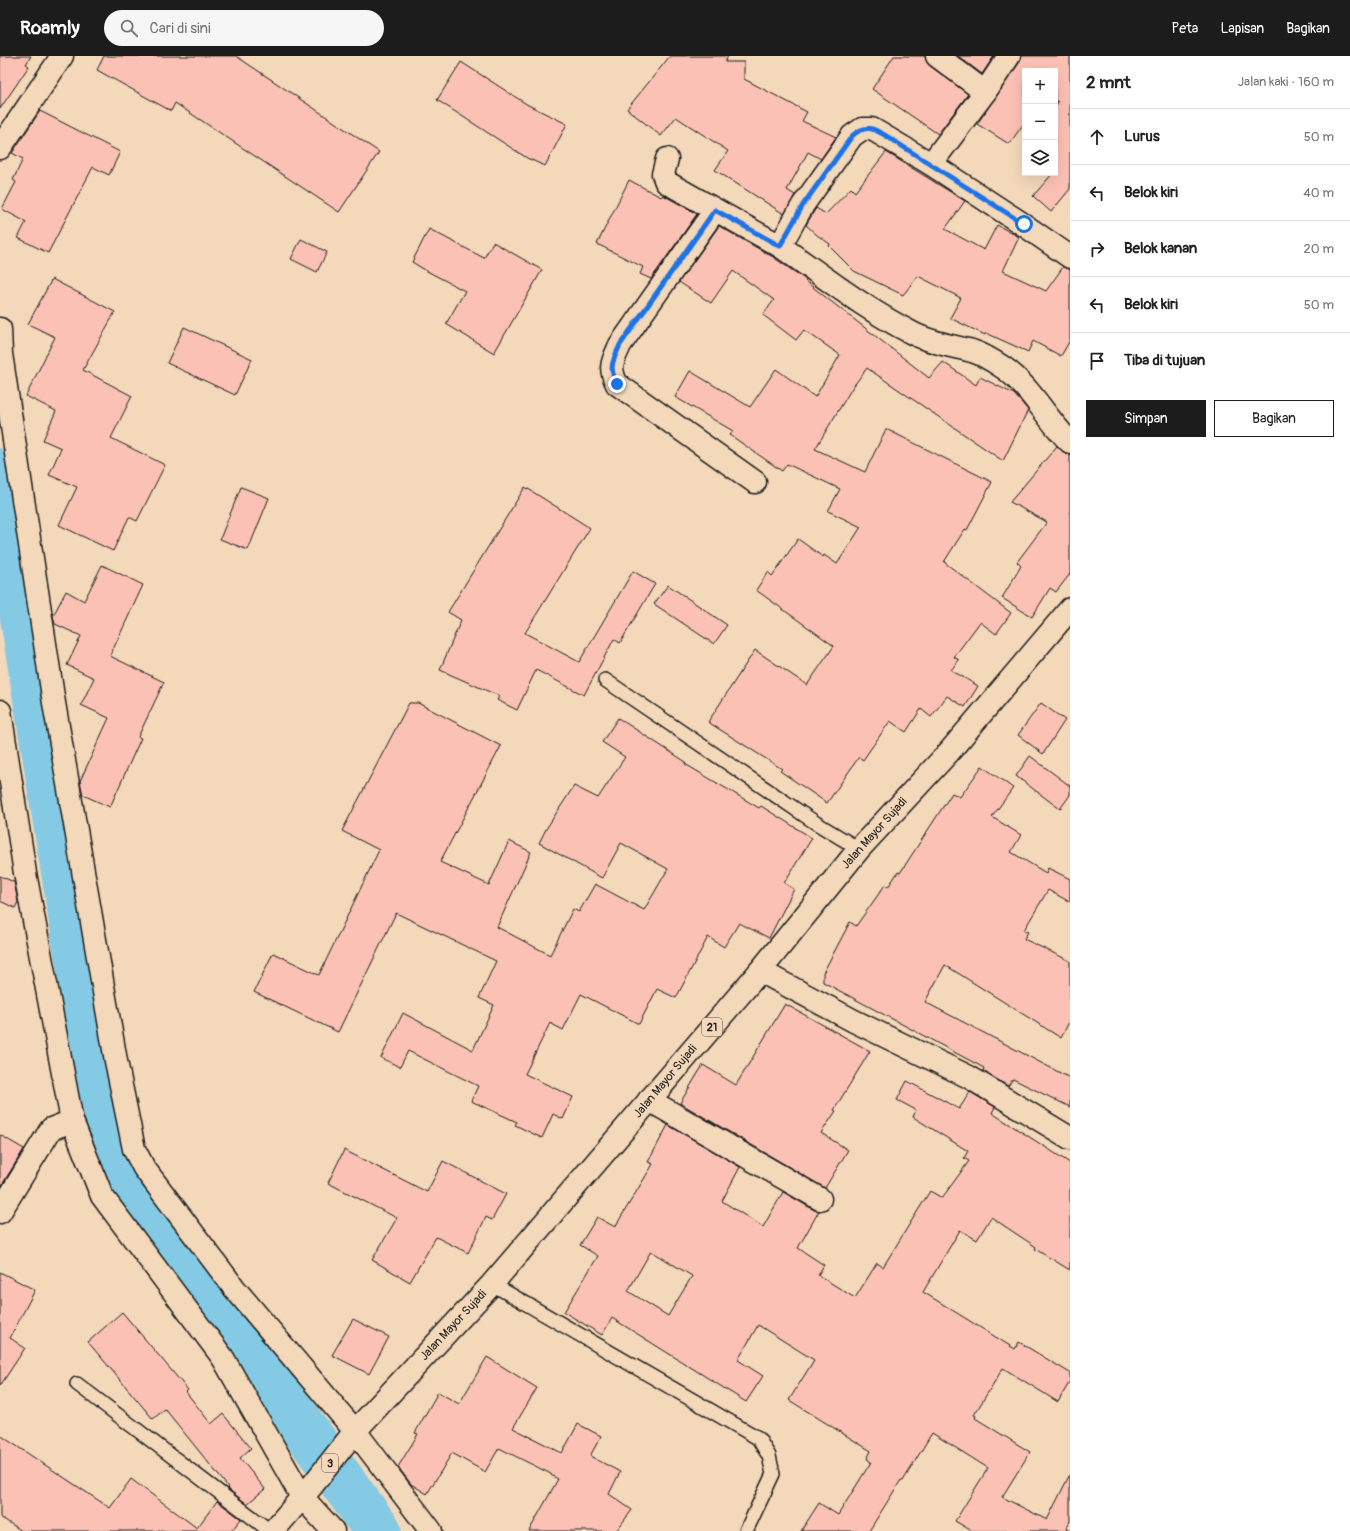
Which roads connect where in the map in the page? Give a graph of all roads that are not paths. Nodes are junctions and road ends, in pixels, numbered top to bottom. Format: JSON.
{"nodes":[{"id":1,"x":62,"y":56,"type":"edge"},
{"id":2,"x":938,"y":56,"type":"edge"},
{"id":3,"x":1010,"y":56,"type":"edge"},
{"id":4,"x":985,"y":92,"type":"junction"},
{"id":5,"x":0,"y":148,"type":"edge"},
{"id":6,"x":667,"y":159,"type":"dead end"},
{"id":7,"x":931,"y":164,"type":"junction"},
{"id":8,"x":715,"y":210,"type":"junction"},
{"id":9,"x":780,"y":246,"type":"junction"},
{"id":10,"x":1070,"y":257,"type":"edge"},
{"id":11,"x":0,"y":329,"type":"edge"},
{"id":12,"x":1070,"y":442,"type":"edge"},
{"id":13,"x":755,"y":482,"type":"dead end"},
{"id":14,"x":1070,"y":609,"type":"edge"},
{"id":15,"x":605,"y":680,"type":"dead end"},
{"id":16,"x":0,"y":711,"type":"edge"},
{"id":17,"x":859,"y":849,"type":"junction"},
{"id":18,"x":760,"y":971,"type":"junction"},
{"id":19,"x":649,"y":1100,"type":"junction"},
{"id":20,"x":72,"y":1121,"type":"junction"},
{"id":21,"x":1070,"y":1138,"type":"edge"},
{"id":22,"x":820,"y":1199,"type":"dead end"},
{"id":23,"x":0,"y":1212,"type":"edge"},
{"id":24,"x":492,"y":1284,"type":"junction"},
{"id":25,"x":76,"y":1384,"type":"dead end"},
{"id":26,"x":351,"y":1435,"type":"junction"},
{"id":27,"x":307,"y":1492,"type":"junction"},
{"id":28,"x":270,"y":1531,"type":"edge"},
{"id":29,"x":273,"y":1531,"type":"edge"},
{"id":30,"x":333,"y":1531,"type":"edge"},
{"id":31,"x":431,"y":1531,"type":"edge"},
{"id":32,"x":746,"y":1531,"type":"edge"}],
"edges":[{"from":1,"to":5,"type":"main road"},
{"from":2,"to":4,"type":"main road"},
{"from":3,"to":4,"type":"main road"},
{"from":4,"to":7,"type":"main road"},
{"from":6,"to":8,"type":"main road"},
{"from":7,"to":9,"type":"main road"},
{"from":7,"to":10,"type":"main road"},
{"from":8,"to":9,"type":"main road"},
{"from":8,"to":13,"type":"main road"},
{"from":9,"to":12,"type":"main road"},
{"from":11,"to":26,"type":"main road"},
{"from":14,"to":17,"type":"main road","name":"Jalan Mayor Sujadi","number":"21"},
{"from":15,"to":17,"type":"lane"},
{"from":16,"to":20,"type":"main road"},
{"from":17,"to":18,"type":"main road","name":"Jalan Mayor Sujadi","number":"21"},
{"from":18,"to":19,"type":"main road","name":"Jalan Mayor Sujadi","number":"21"},
{"from":18,"to":21,"type":"main road"},
{"from":19,"to":22,"type":"main road"},
{"from":19,"to":24,"type":"main road","name":"Jalan Mayor Sujadi","number":"21"},
{"from":20,"to":23,"type":"main road"},
{"from":20,"to":27,"type":"main road"},
{"from":24,"to":26,"type":"main road","name":"Jalan Mayor Sujadi","number":"21"},
{"from":24,"to":32,"type":"lane"},
{"from":25,"to":28,"type":"lane"},
{"from":26,"to":27,"type":"main road","name":"Jalan Mayor Sujadi","number":"3"},
{"from":26,"to":31,"type":"main road"},
{"from":27,"to":29,"type":"main road","name":"Jalan Mayor Sujadi","number":"3"},
{"from":27,"to":30,"type":"main road"}]}
